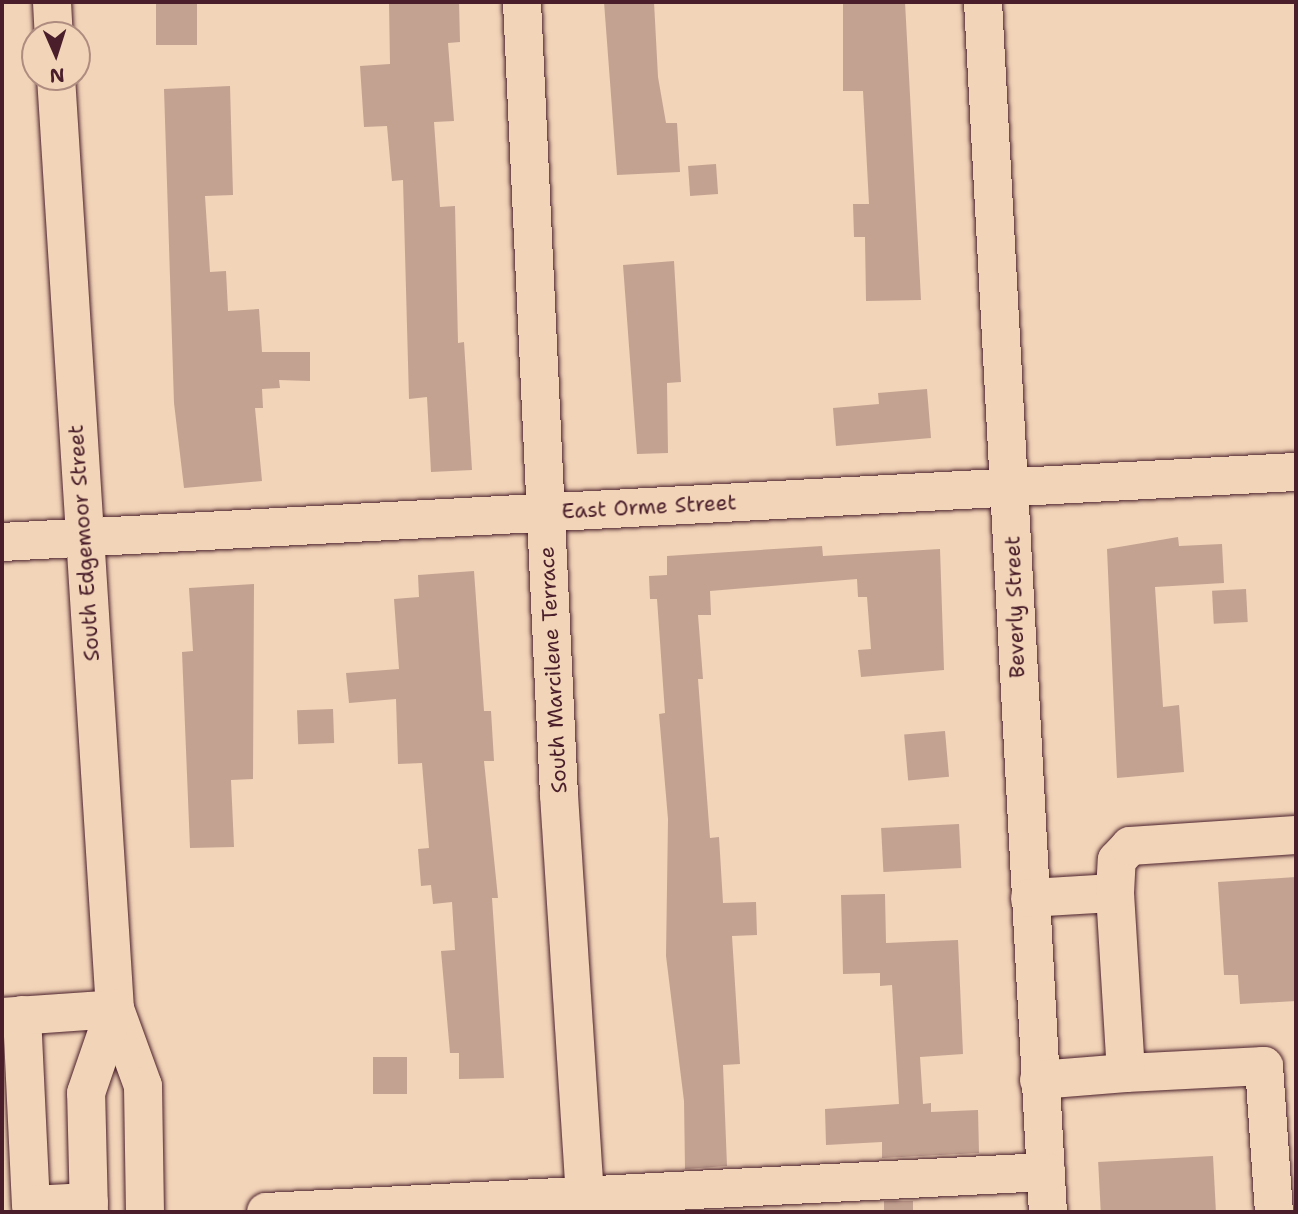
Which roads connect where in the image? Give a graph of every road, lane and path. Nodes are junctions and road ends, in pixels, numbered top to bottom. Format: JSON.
{"nodes":[{"id":1,"x":52,"y":2,"type":"edge"},
{"id":2,"x":522,"y":2,"type":"edge"},
{"id":3,"x":983,"y":2,"type":"edge"},
{"id":4,"x":53,"y":21,"type":"edge"},
{"id":5,"x":57,"y":91,"type":"edge"},
{"id":6,"x":1296,"y":472,"type":"edge"},
{"id":7,"x":1010,"y":487,"type":"junction"},
{"id":8,"x":546,"y":513,"type":"junction"},
{"id":9,"x":83,"y":538,"type":"junction"},
{"id":10,"x":2,"y":542,"type":"edge"},
{"id":11,"x":1296,"y":835,"type":"edge"},
{"id":12,"x":1115,"y":892,"type":"junction"},
{"id":13,"x":1030,"y":898,"type":"junction"},
{"id":14,"x":115,"y":1009,"type":"junction"},
{"id":15,"x":12,"y":1016,"type":"edge"},
{"id":16,"x":1280,"y":1066,"type":"edge"},
{"id":17,"x":1126,"y":1073,"type":"junction"},
{"id":18,"x":1039,"y":1080,"type":"junction"},
{"id":19,"x":13,"y":1082,"type":"edge"},
{"id":20,"x":1045,"y":1172,"type":"junction"},
{"id":21,"x":586,"y":1206,"type":"edge"},
{"id":22,"x":89,"y":1207,"type":"edge"},
{"id":23,"x":31,"y":1209,"type":"edge"},
{"id":24,"x":145,"y":1212,"type":"edge"},
{"id":25,"x":266,"y":1212,"type":"edge"},
{"id":26,"x":1048,"y":1212,"type":"edge"},
{"id":27,"x":1274,"y":1212,"type":"edge"}],
"edges":[{"from":1,"to":4,"type":"street"},
{"from":2,"to":8,"type":"street","name":"South Marcilene Terrace"},
{"from":3,"to":7,"type":"street","name":"Beverly Street"},
{"from":5,"to":9,"type":"street","name":"South Edgemoor Street"},
{"from":6,"to":7,"type":"street","name":"East Orme Street"},
{"from":7,"to":8,"type":"street","name":"East Orme Street"},
{"from":7,"to":13,"type":"street","name":"Beverly Street"},
{"from":8,"to":9,"type":"street","name":"East Orme Street"},
{"from":8,"to":21,"type":"street","name":"South Marcilene Terrace"},
{"from":9,"to":10,"type":"street","name":"East Orme Street"},
{"from":9,"to":14,"type":"street","name":"South Edgemoor Street"},
{"from":11,"to":12,"type":"street"},
{"from":12,"to":13,"type":"street"},
{"from":12,"to":17,"type":"street"},
{"from":13,"to":18,"type":"street","name":"Beverly Street"},
{"from":14,"to":15,"type":"street"},
{"from":14,"to":22,"type":"street","name":"South Edgemoor Street"},
{"from":14,"to":24,"type":"street","name":"South Edgemoor Street"},
{"from":15,"to":19,"type":"street"},
{"from":16,"to":17,"type":"street"},
{"from":16,"to":27,"type":"street"},
{"from":17,"to":18,"type":"street"},
{"from":18,"to":20,"type":"street","name":"Beverly Street"},
{"from":19,"to":23,"type":"street"},
{"from":20,"to":21,"type":"street"},
{"from":20,"to":26,"type":"street","name":"Beverly Street"},
{"from":21,"to":25,"type":"street"},
{"from":22,"to":23,"type":"street"}]}
